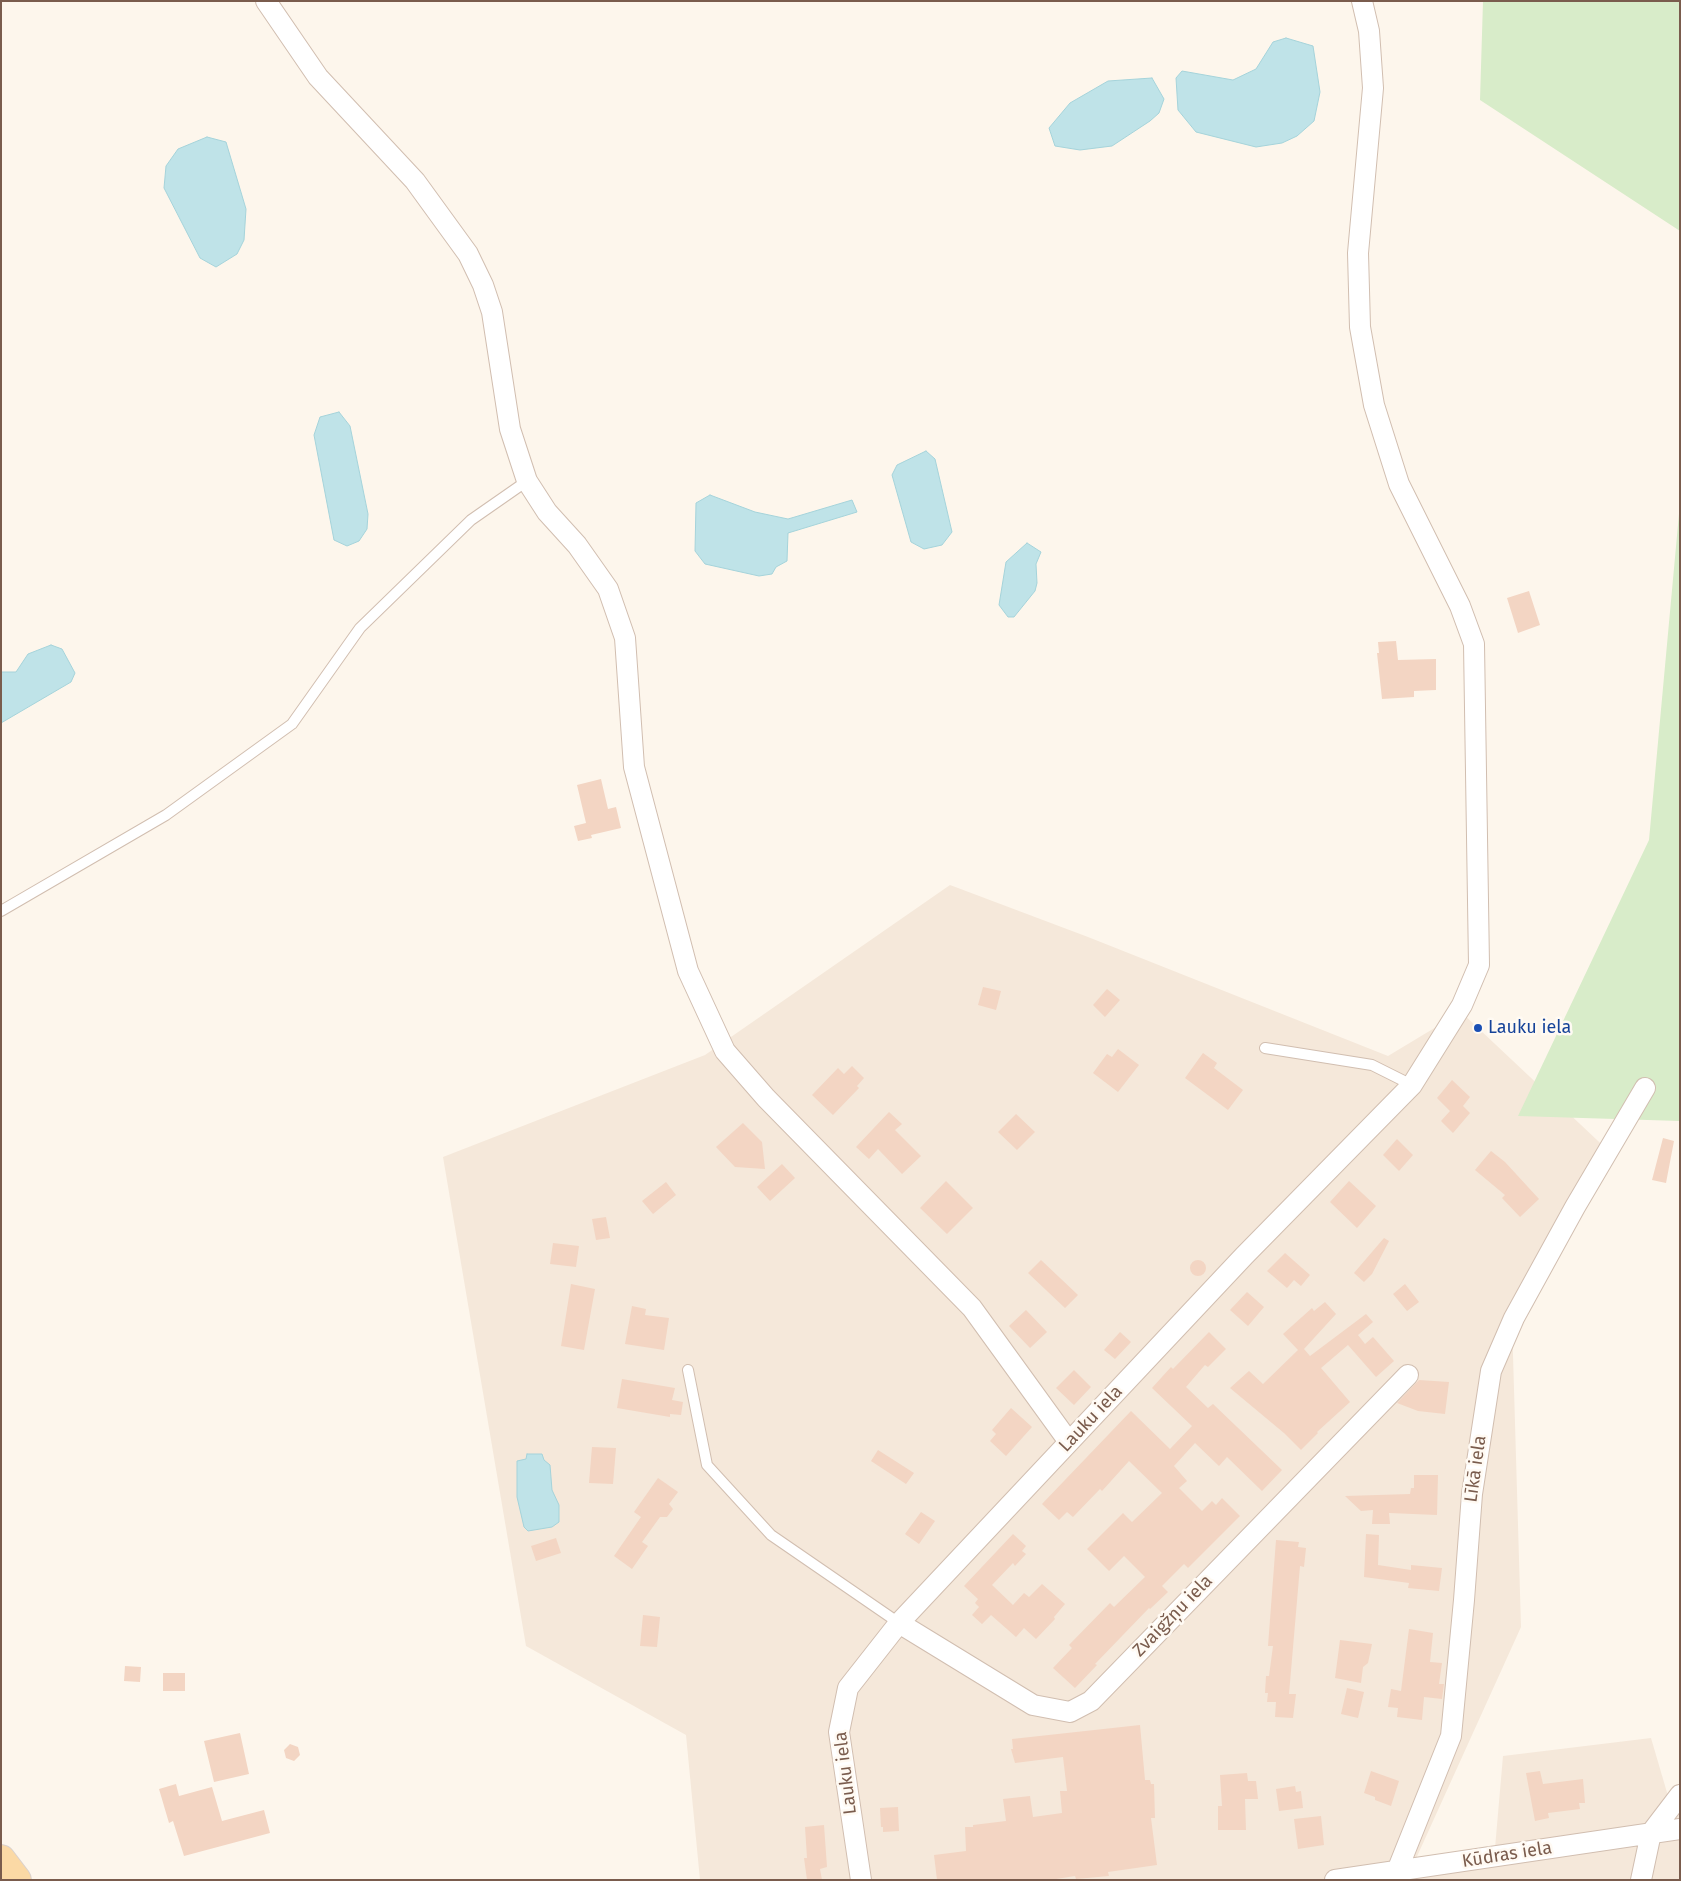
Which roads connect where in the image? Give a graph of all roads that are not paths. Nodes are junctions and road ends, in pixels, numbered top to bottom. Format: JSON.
{"nodes":[{"id":1,"x":266,"y":1,"type":"edge"},
{"id":2,"x":1362,"y":1,"type":"edge"},
{"id":3,"x":527,"y":481,"type":"junction"},
{"id":4,"x":1,"y":911,"type":"edge"},
{"id":5,"x":1265,"y":1048,"type":"dead end"},
{"id":6,"x":1412,"y":1085,"type":"junction"},
{"id":7,"x":1645,"y":1088,"type":"dead end"},
{"id":8,"x":688,"y":1370,"type":"dead end"},
{"id":9,"x":1408,"y":1375,"type":"dead end"},
{"id":10,"x":1069,"y":1442,"type":"junction"},
{"id":11,"x":899,"y":1623,"type":"junction"},
{"id":12,"x":1680,"y":1795,"type":"edge"},
{"id":13,"x":1680,"y":1829,"type":"edge"},
{"id":14,"x":1651,"y":1833,"type":"junction"},
{"id":15,"x":1,"y":1859,"type":"edge"},
{"id":16,"x":1397,"y":1876,"type":"edge"},
{"id":17,"x":17,"y":1880,"type":"edge"},
{"id":18,"x":861,"y":1880,"type":"edge"},
{"id":19,"x":1335,"y":1880,"type":"edge"},
{"id":20,"x":1641,"y":1880,"type":"edge"}],
"edges":[{"from":1,"to":3,"type":"street"},
{"from":2,"to":6,"type":"street","name":"Lauku iela"},
{"from":3,"to":4,"type":"lane"},
{"from":3,"to":10,"type":"street"},
{"from":5,"to":6,"type":"lane"},
{"from":6,"to":10,"type":"street","name":"Lauku iela"},
{"from":7,"to":16,"type":"street","name":"Līkā iela"},
{"from":8,"to":11,"type":"lane"},
{"from":9,"to":11,"type":"street","name":"Zvaigžņu iela"},
{"from":10,"to":11,"type":"street","name":"Lauku iela"},
{"from":11,"to":18,"type":"street","name":"Lauku iela"},
{"from":12,"to":14,"type":"street"},
{"from":13,"to":14,"type":"street","name":"Kūdras iela"},
{"from":14,"to":16,"type":"street","name":"Kūdras iela"},
{"from":14,"to":20,"type":"street"},
{"from":15,"to":17,"type":"main road"},
{"from":16,"to":19,"type":"street","name":"Kūdras iela"}]}
